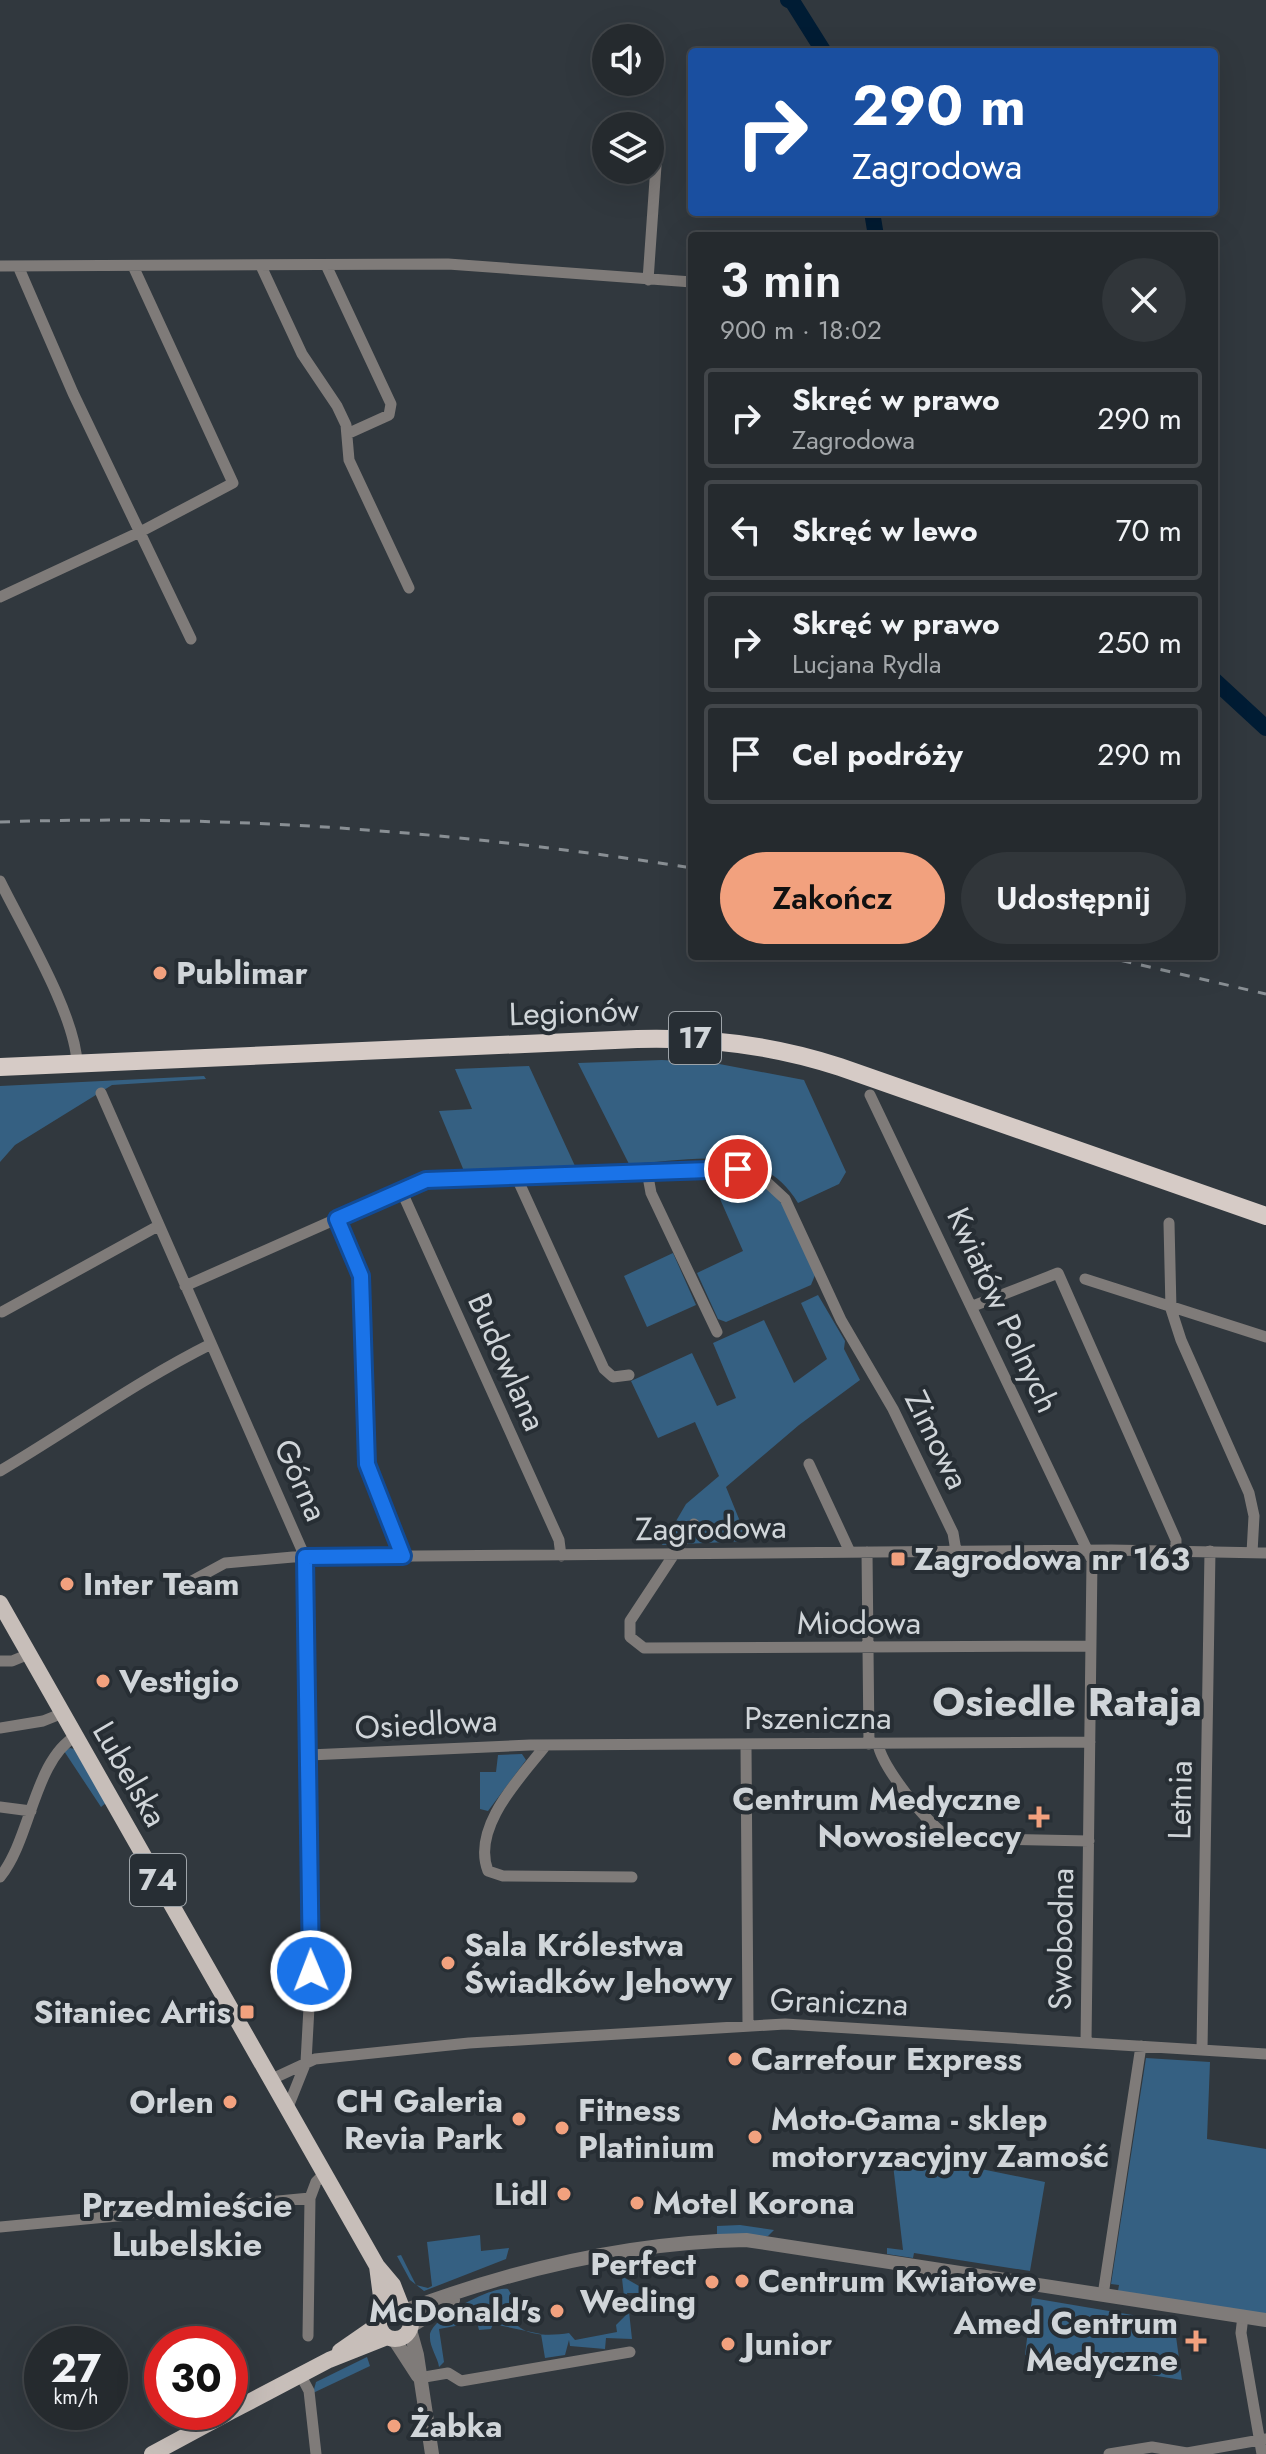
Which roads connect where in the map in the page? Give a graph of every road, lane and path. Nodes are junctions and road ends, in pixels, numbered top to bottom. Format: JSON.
{"nodes":[{"id":1,"x":655,"y":184,"type":"edge"},
{"id":2,"x":326,"y":265,"type":"junction"},
{"id":3,"x":0,"y":266,"type":"edge"},
{"id":4,"x":18,"y":266,"type":"junction"},
{"id":5,"x":133,"y":266,"type":"junction"},
{"id":6,"x":261,"y":266,"type":"junction"},
{"id":7,"x":648,"y":280,"type":"junction"},
{"id":8,"x":688,"y":282,"type":"edge"},
{"id":9,"x":347,"y":434,"type":"junction"},
{"id":10,"x":142,"y":531,"type":"junction"},
{"id":11,"x":409,"y":588,"type":"dead end"},
{"id":12,"x":0,"y":597,"type":"edge"},
{"id":13,"x":191,"y":639,"type":"dead end"},
{"id":14,"x":0,"y":881,"type":"edge"},
{"id":15,"x":77,"y":1063,"type":"junction"},
{"id":16,"x":0,"y":1067,"type":"edge"},
{"id":17,"x":101,"y":1093,"type":"dead end"},
{"id":18,"x":870,"y":1095,"type":"dead end"},
{"id":19,"x":647,"y":1171,"type":"junction"},
{"id":20,"x":516,"y":1176,"type":"junction"},
{"id":21,"x":401,"y":1190,"type":"junction"},
{"id":22,"x":1266,"y":1216,"type":"edge"},
{"id":23,"x":337,"y":1219,"type":"junction"},
{"id":24,"x":1169,"y":1223,"type":"dead end"},
{"id":25,"x":158,"y":1226,"type":"junction"},
{"id":26,"x":1085,"y":1279,"type":"dead end"},
{"id":27,"x":185,"y":1286,"type":"junction"},
{"id":28,"x":973,"y":1306,"type":"junction"},
{"id":29,"x":1171,"y":1309,"type":"junction"},
{"id":30,"x":2,"y":1312,"type":"edge"},
{"id":31,"x":717,"y":1332,"type":"dead end"},
{"id":32,"x":1266,"y":1337,"type":"edge"},
{"id":33,"x":211,"y":1344,"type":"junction"},
{"id":34,"x":629,"y":1375,"type":"dead end"},
{"id":35,"x":809,"y":1464,"type":"dead end"},
{"id":36,"x":0,"y":1471,"type":"edge"},
{"id":37,"x":694,"y":1524,"type":"dead end"},
{"id":38,"x":1085,"y":1550,"type":"junction"},
{"id":39,"x":956,"y":1551,"type":"junction"},
{"id":40,"x":1176,"y":1551,"type":"junction"},
{"id":41,"x":1210,"y":1551,"type":"junction"},
{"id":42,"x":850,"y":1552,"type":"junction"},
{"id":43,"x":867,"y":1552,"type":"junction"},
{"id":44,"x":1252,"y":1553,"type":"junction"},
{"id":45,"x":1266,"y":1553,"type":"edge"},
{"id":46,"x":675,"y":1554,"type":"junction"},
{"id":47,"x":403,"y":1556,"type":"junction"},
{"id":48,"x":561,"y":1556,"type":"junction"},
{"id":49,"x":305,"y":1557,"type":"junction"},
{"id":50,"x":177,"y":1589,"type":"dead end"},
{"id":51,"x":0,"y":1604,"type":"edge"},
{"id":52,"x":1091,"y":1646,"type":"junction"},
{"id":53,"x":867,"y":1649,"type":"junction"},
{"id":54,"x":29,"y":1654,"type":"junction"},
{"id":55,"x":0,"y":1661,"type":"edge"},
{"id":56,"x":63,"y":1713,"type":"junction"},
{"id":57,"x":0,"y":1728,"type":"edge"},
{"id":58,"x":76,"y":1736,"type":"junction"},
{"id":59,"x":1090,"y":1742,"type":"junction"},
{"id":60,"x":874,"y":1744,"type":"junction"},
{"id":61,"x":546,"y":1745,"type":"junction"},
{"id":62,"x":746,"y":1745,"type":"junction"},
{"id":63,"x":309,"y":1755,"type":"junction"},
{"id":64,"x":0,"y":1807,"type":"edge"},
{"id":65,"x":31,"y":1811,"type":"junction"},
{"id":66,"x":1089,"y":1841,"type":"junction"},
{"id":67,"x":0,"y":1858,"type":"edge"},
{"id":68,"x":13,"y":1858,"type":"junction"},
{"id":69,"x":0,"y":1877,"type":"edge"},
{"id":70,"x":632,"y":1877,"type":"dead end"},
{"id":71,"x":748,"y":2026,"type":"junction"},
{"id":72,"x":1086,"y":2043,"type":"junction"},
{"id":73,"x":1141,"y":2046,"type":"junction"},
{"id":74,"x":1202,"y":2050,"type":"junction"},
{"id":75,"x":1266,"y":2054,"type":"edge"},
{"id":76,"x":306,"y":2062,"type":"junction"},
{"id":77,"x":272,"y":2079,"type":"junction"},
{"id":78,"x":288,"y":2107,"type":"junction"},
{"id":79,"x":325,"y":2173,"type":"junction"},
{"id":80,"x":310,"y":2198,"type":"junction"},
{"id":81,"x":0,"y":2227,"type":"edge"},
{"id":82,"x":377,"y":2266,"type":"junction"},
{"id":83,"x":1103,"y":2295,"type":"junction"},
{"id":84,"x":1243,"y":2316,"type":"junction"},
{"id":85,"x":407,"y":2319,"type":"junction"},
{"id":86,"x":1266,"y":2320,"type":"edge"},
{"id":87,"x":386,"y":2328,"type":"junction"},
{"id":88,"x":308,"y":2336,"type":"dead end"},
{"id":89,"x":630,"y":2352,"type":"dead end"},
{"id":90,"x":300,"y":2374,"type":"junction"},
{"id":91,"x":419,"y":2378,"type":"junction"},
{"id":92,"x":248,"y":2402,"type":"edge"},
{"id":93,"x":197,"y":2430,"type":"edge"},
{"id":94,"x":1263,"y":2439,"type":"edge"},
{"id":95,"x":1161,"y":2451,"type":"edge"},
{"id":96,"x":152,"y":2454,"type":"edge"},
{"id":97,"x":316,"y":2454,"type":"edge"},
{"id":98,"x":432,"y":2454,"type":"edge"},
{"id":99,"x":1109,"y":2454,"type":"edge"},
{"id":100,"x":1262,"y":2454,"type":"edge"}],
"edges":[{"from":1,"to":7,"type":"street"},
{"from":2,"to":6,"type":"street"},
{"from":2,"to":7,"type":"street"},
{"from":2,"to":9,"type":"street"},
{"from":3,"to":4,"type":"street"},
{"from":4,"to":5,"type":"street"},
{"from":4,"to":10,"type":"street"},
{"from":5,"to":6,"type":"street"},
{"from":5,"to":10,"type":"street"},
{"from":6,"to":9,"type":"street"},
{"from":7,"to":8,"type":"street"},
{"from":9,"to":11,"type":"street"},
{"from":10,"to":12,"type":"street"},
{"from":10,"to":13,"type":"street"},
{"from":14,"to":15,"type":"street"},
{"from":15,"to":16,"type":"highway","name":"Legionów","number":"17"},
{"from":15,"to":22,"type":"highway","name":"Legionów","number":"17"},
{"from":17,"to":25,"type":"street","name":"Górna"},
{"from":18,"to":28,"type":"street","name":"Kwiatów Polnych"},
{"from":19,"to":20,"type":"street","name":"Zimowa"},
{"from":19,"to":31,"type":"street"},
{"from":19,"to":39,"type":"street","name":"Zimowa"},
{"from":20,"to":21,"type":"street","name":"Zimowa"},
{"from":20,"to":34,"type":"street"},
{"from":21,"to":23,"type":"street","name":"Zimowa"},
{"from":21,"to":48,"type":"street","name":"Budowlana"},
{"from":23,"to":27,"type":"street","name":"Zimowa"},
{"from":23,"to":47,"type":"street"},
{"from":24,"to":29,"type":"street"},
{"from":25,"to":27,"type":"street","name":"Górna"},
{"from":25,"to":30,"type":"street"},
{"from":26,"to":29,"type":"street"},
{"from":27,"to":33,"type":"street","name":"Górna"},
{"from":28,"to":38,"type":"street","name":"Kwiatów Polnych"},
{"from":28,"to":40,"type":"street"},
{"from":29,"to":32,"type":"street"},
{"from":29,"to":44,"type":"street"},
{"from":33,"to":36,"type":"street"},
{"from":33,"to":49,"type":"street","name":"Górna"},
{"from":35,"to":42,"type":"street"},
{"from":37,"to":46,"type":"street"},
{"from":38,"to":39,"type":"street","name":"Zagrodowa"},
{"from":38,"to":40,"type":"street","name":"Zagrodowa"},
{"from":38,"to":52,"type":"street","name":"Swobodna"},
{"from":39,"to":43,"type":"street","name":"Zagrodowa"},
{"from":40,"to":41,"type":"street","name":"Zagrodowa"},
{"from":41,"to":44,"type":"street","name":"Zagrodowa"},
{"from":41,"to":74,"type":"street","name":"Letnia"},
{"from":42,"to":43,"type":"street","name":"Zagrodowa"},
{"from":42,"to":46,"type":"street","name":"Zagrodowa"},
{"from":43,"to":53,"type":"street"},
{"from":44,"to":45,"type":"street","name":"Zagrodowa"},
{"from":46,"to":48,"type":"street","name":"Zagrodowa"},
{"from":46,"to":53,"type":"street","name":"Miodowa"},
{"from":47,"to":48,"type":"street","name":"Zagrodowa"},
{"from":47,"to":49,"type":"street","name":"Zagrodowa"},
{"from":49,"to":50,"type":"street","name":"Zagrodowa"},
{"from":49,"to":63,"type":"street","name":"Górna"},
{"from":51,"to":54,"type":"main road","name":"Lubelska","number":"74"},
{"from":52,"to":53,"type":"street","name":"Miodowa"},
{"from":52,"to":59,"type":"street","name":"Swobodna"},
{"from":53,"to":60,"type":"street"},
{"from":54,"to":55,"type":"street"},
{"from":54,"to":56,"type":"main road","name":"Lubelska","number":"74"},
{"from":56,"to":57,"type":"street"},
{"from":56,"to":58,"type":"main road","name":"Lubelska","number":"74"},
{"from":58,"to":65,"type":"street"},
{"from":58,"to":77,"type":"main road","name":"Lubelska","number":"74"},
{"from":59,"to":60,"type":"street","name":"Pszeniczna"},
{"from":59,"to":66,"type":"street","name":"Swobodna"},
{"from":60,"to":62,"type":"street","name":"Pszeniczna"},
{"from":60,"to":66,"type":"street"},
{"from":61,"to":62,"type":"street","name":"Pszeniczna"},
{"from":61,"to":63,"type":"street","name":"Osiedlowa"},
{"from":61,"to":70,"type":"street"},
{"from":62,"to":71,"type":"street"},
{"from":63,"to":76,"type":"street","name":"Górna"},
{"from":64,"to":65,"type":"street"},
{"from":65,"to":68,"type":"street"},
{"from":66,"to":72,"type":"street","name":"Swobodna"},
{"from":67,"to":68,"type":"street"},
{"from":68,"to":69,"type":"street"},
{"from":71,"to":72,"type":"street","name":"Graniczna"},
{"from":71,"to":76,"type":"street","name":"Graniczna"},
{"from":72,"to":73,"type":"street","name":"Graniczna"},
{"from":73,"to":74,"type":"street","name":"Graniczna"},
{"from":73,"to":83,"type":"street"},
{"from":74,"to":75,"type":"street","name":"Graniczna"},
{"from":76,"to":77,"type":"street","name":"Graniczna"},
{"from":76,"to":78,"type":"street","name":"Górna"},
{"from":77,"to":78,"type":"main road","name":"Lubelska","number":"74"},
{"from":78,"to":79,"type":"main road","name":"Lubelska","number":"74"},
{"from":79,"to":80,"type":"street"},
{"from":79,"to":82,"type":"main road","name":"Lubelska","number":"74"},
{"from":80,"to":81,"type":"street"},
{"from":80,"to":88,"type":"street"},
{"from":82,"to":85,"type":"main road","name":"Lubelska","number":"74"},
{"from":82,"to":87,"type":"main road","name":"Lubelska","number":"74"},
{"from":83,"to":84,"type":"street"},
{"from":83,"to":85,"type":"street"},
{"from":84,"to":86,"type":"street"},
{"from":84,"to":94,"type":"street"},
{"from":85,"to":87,"type":"main road"},
{"from":85,"to":87,"type":"main road"},
{"from":85,"to":91,"type":"street","name":"Lubelska"},
{"from":87,"to":90,"type":"main road"},
{"from":87,"to":91,"type":"street","name":"Lubelska"},
{"from":89,"to":91,"type":"street"},
{"from":90,"to":92,"type":"main road"},
{"from":90,"to":97,"type":"street"},
{"from":91,"to":98,"type":"street","name":"Lubelska"},
{"from":93,"to":96,"type":"main road"},
{"from":94,"to":95,"type":"street"},
{"from":94,"to":100,"type":"street"},
{"from":95,"to":99,"type":"street"}]}
